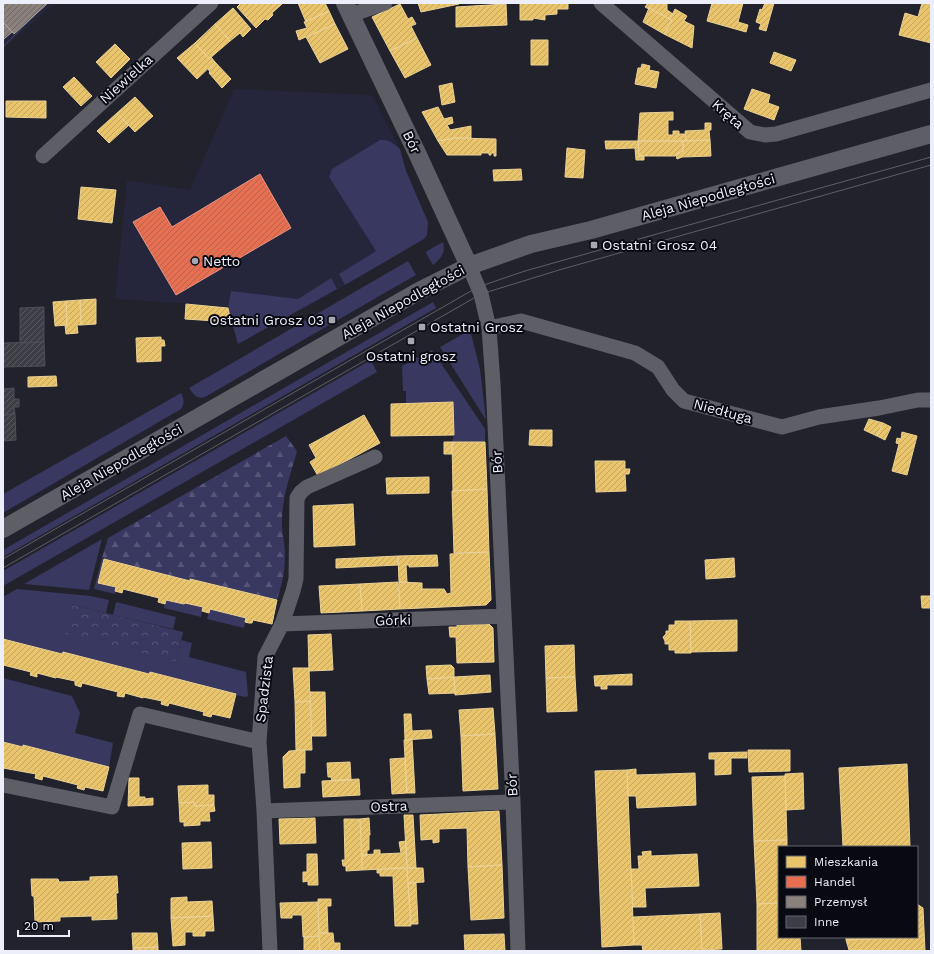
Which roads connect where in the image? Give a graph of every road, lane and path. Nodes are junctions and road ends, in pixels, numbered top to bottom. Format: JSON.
{"nodes":[{"id":1,"x":211,"y":3,"type":"edge"},
{"id":2,"x":385,"y":3,"type":"edge"},
{"id":3,"x":601,"y":3,"type":"edge"},
{"id":4,"x":348,"y":9,"type":"edge"},
{"id":5,"x":931,"y":90,"type":"edge"},
{"id":6,"x":931,"y":134,"type":"edge"},
{"id":7,"x":42,"y":156,"type":"dead end"},
{"id":8,"x":469,"y":266,"type":"junction"},
{"id":9,"x":489,"y":328,"type":"junction"},
{"id":10,"x":931,"y":400,"type":"edge"},
{"id":11,"x":375,"y":457,"type":"dead end"},
{"id":12,"x":3,"y":529,"type":"edge"},
{"id":13,"x":504,"y":616,"type":"junction"},
{"id":14,"x":282,"y":624,"type":"junction"},
{"id":15,"x":258,"y":742,"type":"junction"},
{"id":16,"x":3,"y":785,"type":"edge"},
{"id":17,"x":513,"y":802,"type":"junction"},
{"id":18,"x":264,"y":810,"type":"junction"},
{"id":19,"x":270,"y":951,"type":"edge"},
{"id":20,"x":518,"y":951,"type":"edge"}],
"edges":[{"from":1,"to":7,"type":"street","name":"Niewielka"},
{"from":2,"to":4,"type":"street"},
{"from":3,"to":5,"type":"street","name":"Kręta"},
{"from":4,"to":8,"type":"street","name":"Bór"},
{"from":6,"to":8,"type":"street","name":"Aleja Niepodległości"},
{"from":8,"to":9,"type":"street","name":"Bór"},
{"from":8,"to":12,"type":"street","name":"Aleja Niepodległości"},
{"from":9,"to":10,"type":"street","name":"Niedługa"},
{"from":9,"to":13,"type":"street","name":"Bór"},
{"from":11,"to":14,"type":"street","name":"Spadzista"},
{"from":13,"to":14,"type":"street","name":"Górki"},
{"from":13,"to":17,"type":"street","name":"Bór"},
{"from":14,"to":15,"type":"street","name":"Spadzista"},
{"from":15,"to":16,"type":"street"},
{"from":15,"to":18,"type":"street","name":"Spadzista"},
{"from":17,"to":18,"type":"street","name":"Ostra"},
{"from":17,"to":20,"type":"street","name":"Bór"},
{"from":18,"to":19,"type":"street","name":"Spadzista"}]}
